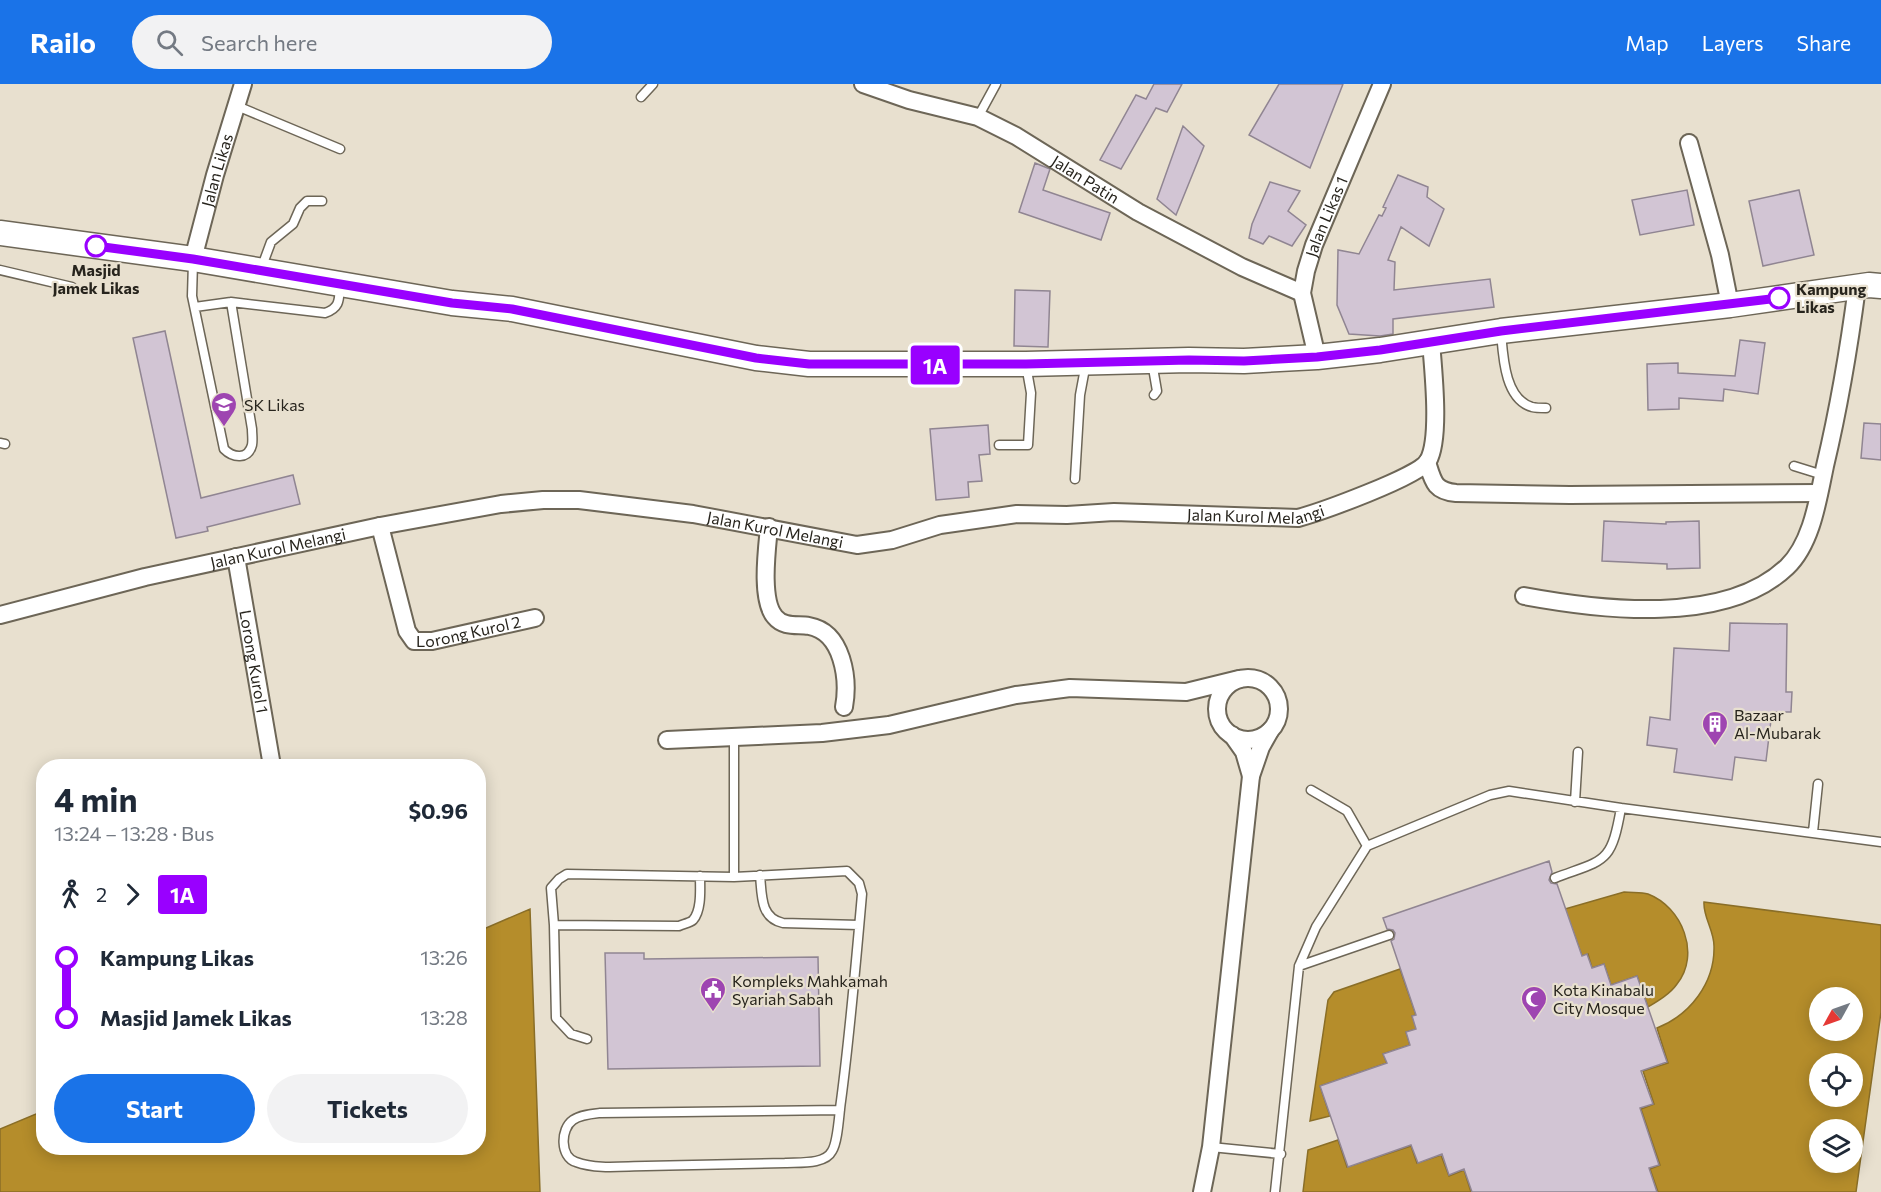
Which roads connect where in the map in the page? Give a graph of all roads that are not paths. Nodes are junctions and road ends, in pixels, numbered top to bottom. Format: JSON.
{"nodes":[{"id":1,"x":243,"y":84,"type":"edge"},
{"id":2,"x":653,"y":84,"type":"edge"},
{"id":3,"x":863,"y":84,"type":"edge"},
{"id":4,"x":996,"y":84,"type":"edge"},
{"id":5,"x":1382,"y":84,"type":"edge"},
{"id":6,"x":641,"y":97,"type":"dead end"},
{"id":7,"x":237,"y":106,"type":"junction"},
{"id":8,"x":978,"y":117,"type":"junction"},
{"id":9,"x":1689,"y":143,"type":"dead end"},
{"id":10,"x":340,"y":149,"type":"dead end"},
{"id":11,"x":322,"y":201,"type":"dead end"},
{"id":12,"x":0,"y":233,"type":"edge"},
{"id":13,"x":193,"y":259,"type":"junction"},
{"id":14,"x":0,"y":270,"type":"edge"},
{"id":15,"x":261,"y":270,"type":"junction"},
{"id":16,"x":340,"y":283,"type":"junction"},
{"id":17,"x":1872,"y":285,"type":"edge"},
{"id":18,"x":72,"y":287,"type":"dead end"},
{"id":19,"x":1302,"y":293,"type":"junction"},
{"id":20,"x":231,"y":302,"type":"junction"},
{"id":21,"x":1730,"y":305,"type":"junction"},
{"id":22,"x":195,"y":307,"type":"junction"},
{"id":23,"x":1501,"y":331,"type":"junction"},
{"id":24,"x":1431,"y":342,"type":"junction"},
{"id":25,"x":1317,"y":357,"type":"junction"},
{"id":26,"x":1152,"y":361,"type":"junction"},
{"id":27,"x":1086,"y":363,"type":"junction"},
{"id":28,"x":1026,"y":364,"type":"junction"},
{"id":29,"x":1154,"y":395,"type":"dead end"},
{"id":30,"x":1546,"y":408,"type":"dead end"},
{"id":31,"x":999,"y":445,"type":"dead end"},
{"id":32,"x":1427,"y":462,"type":"junction"},
{"id":33,"x":1794,"y":466,"type":"dead end"},
{"id":34,"x":1823,"y":475,"type":"junction"},
{"id":35,"x":1075,"y":479,"type":"dead end"},
{"id":36,"x":1819,"y":493,"type":"junction"},
{"id":37,"x":380,"y":526,"type":"junction"},
{"id":38,"x":769,"y":527,"type":"junction"},
{"id":39,"x":236,"y":557,"type":"junction"},
{"id":40,"x":1524,"y":596,"type":"dead end"},
{"id":41,"x":0,"y":615,"type":"edge"},
{"id":42,"x":535,"y":618,"type":"dead end"},
{"id":43,"x":1239,"y":679,"type":"junction"},
{"id":44,"x":1186,"y":692,"type":"junction"},
{"id":45,"x":844,"y":707,"type":"dead end"},
{"id":46,"x":1220,"y":720,"type":"junction"},
{"id":47,"x":1270,"y":731,"type":"junction"},
{"id":48,"x":1232,"y":735,"type":"junction"},
{"id":49,"x":734,"y":737,"type":"junction"},
{"id":50,"x":667,"y":740,"type":"dead end"},
{"id":51,"x":1578,"y":752,"type":"dead end"},
{"id":52,"x":271,"y":759,"type":"edge"},
{"id":53,"x":1251,"y":776,"type":"junction"},
{"id":54,"x":1818,"y":784,"type":"dead end"},
{"id":55,"x":1311,"y":790,"type":"dead end"},
{"id":56,"x":1575,"y":802,"type":"junction"},
{"id":57,"x":1621,"y":808,"type":"junction"},
{"id":58,"x":1813,"y":832,"type":"junction"},
{"id":59,"x":1881,"y":842,"type":"edge"},
{"id":60,"x":1367,"y":846,"type":"junction"},
{"id":61,"x":760,"y":875,"type":"junction"},
{"id":62,"x":700,"y":876,"type":"junction"},
{"id":63,"x":734,"y":877,"type":"junction"},
{"id":64,"x":1555,"y":878,"type":"dead end"},
{"id":65,"x":859,"y":925,"type":"junction"},
{"id":66,"x":554,"y":926,"type":"junction"},
{"id":67,"x":1389,"y":935,"type":"dead end"},
{"id":68,"x":1299,"y":966,"type":"junction"},
{"id":69,"x":587,"y":1039,"type":"dead end"},
{"id":70,"x":840,"y":1110,"type":"junction"},
{"id":71,"x":1210,"y":1147,"type":"junction"},
{"id":72,"x":1281,"y":1154,"type":"junction"},
{"id":73,"x":1202,"y":1192,"type":"edge"},
{"id":74,"x":1275,"y":1192,"type":"edge"}],
"edges":[{"from":1,"to":7,"type":"street","name":"Jalan Likas"},
{"from":2,"to":6,"type":"lane"},
{"from":3,"to":8,"type":"street","name":"Jalan Patin"},
{"from":4,"to":8,"type":"lane"},
{"from":5,"to":19,"type":"street","name":"Jalan Likas 1"},
{"from":7,"to":10,"type":"lane"},
{"from":7,"to":13,"type":"street","name":"Jalan Likas"},
{"from":8,"to":19,"type":"street","name":"Jalan Patin"},
{"from":9,"to":21,"type":"street"},
{"from":11,"to":15,"type":"lane"},
{"from":12,"to":13,"type":"main road"},
{"from":13,"to":15,"type":"main road"},
{"from":13,"to":22,"type":"lane"},
{"from":14,"to":18,"type":"lane"},
{"from":15,"to":16,"type":"main road"},
{"from":16,"to":20,"type":"lane"},
{"from":16,"to":28,"type":"main road"},
{"from":17,"to":21,"type":"main road"},
{"from":17,"to":34,"type":"street"},
{"from":19,"to":25,"type":"street","name":"Jalan Likas 1"},
{"from":20,"to":22,"type":"lane"},
{"from":20,"to":22,"type":"lane"},
{"from":21,"to":23,"type":"main road"},
{"from":23,"to":24,"type":"main road"},
{"from":23,"to":30,"type":"lane"},
{"from":24,"to":25,"type":"main road"},
{"from":24,"to":32,"type":"street"},
{"from":25,"to":26,"type":"main road"},
{"from":26,"to":27,"type":"main road"},
{"from":26,"to":29,"type":"lane"},
{"from":27,"to":28,"type":"main road"},
{"from":27,"to":35,"type":"lane"},
{"from":28,"to":31,"type":"lane"},
{"from":32,"to":36,"type":"street"},
{"from":32,"to":38,"type":"street","name":"Jalan Kurol Melangi"},
{"from":33,"to":34,"type":"lane"},
{"from":34,"to":36,"type":"street"},
{"from":36,"to":40,"type":"street"},
{"from":37,"to":38,"type":"street","name":"Jalan Kurol Melangi"},
{"from":37,"to":39,"type":"street","name":"Jalan Kurol Melangi"},
{"from":37,"to":42,"type":"street","name":"Lorong Kurol 2"},
{"from":38,"to":45,"type":"street"},
{"from":39,"to":41,"type":"street","name":"Jalan Kurol Melangi"},
{"from":39,"to":52,"type":"street","name":"Lorong Kurol 1"},
{"from":43,"to":44,"type":"street"},
{"from":43,"to":46,"type":"street"},
{"from":43,"to":47,"type":"street"},
{"from":44,"to":46,"type":"street"},
{"from":44,"to":49,"type":"street"},
{"from":46,"to":48,"type":"street"},
{"from":47,"to":48,"type":"street"},
{"from":47,"to":53,"type":"street"},
{"from":48,"to":53,"type":"street"},
{"from":49,"to":50,"type":"street"},
{"from":49,"to":63,"type":"lane"},
{"from":51,"to":56,"type":"lane"},
{"from":53,"to":71,"type":"street"},
{"from":54,"to":58,"type":"lane"},
{"from":55,"to":60,"type":"lane"},
{"from":56,"to":57,"type":"lane"},
{"from":56,"to":60,"type":"lane"},
{"from":57,"to":58,"type":"lane"},
{"from":57,"to":64,"type":"lane"},
{"from":58,"to":59,"type":"lane"},
{"from":60,"to":68,"type":"lane"},
{"from":61,"to":63,"type":"lane"},
{"from":61,"to":65,"type":"lane"},
{"from":61,"to":65,"type":"lane"},
{"from":62,"to":63,"type":"lane"},
{"from":62,"to":66,"type":"lane"},
{"from":62,"to":66,"type":"lane"},
{"from":65,"to":70,"type":"lane"},
{"from":66,"to":69,"type":"lane"},
{"from":67,"to":68,"type":"lane"},
{"from":68,"to":72,"type":"lane"},
{"from":70,"to":70,"type":"lane"},
{"from":71,"to":72,"type":"lane"},
{"from":71,"to":73,"type":"street"},
{"from":72,"to":74,"type":"lane"}]}
